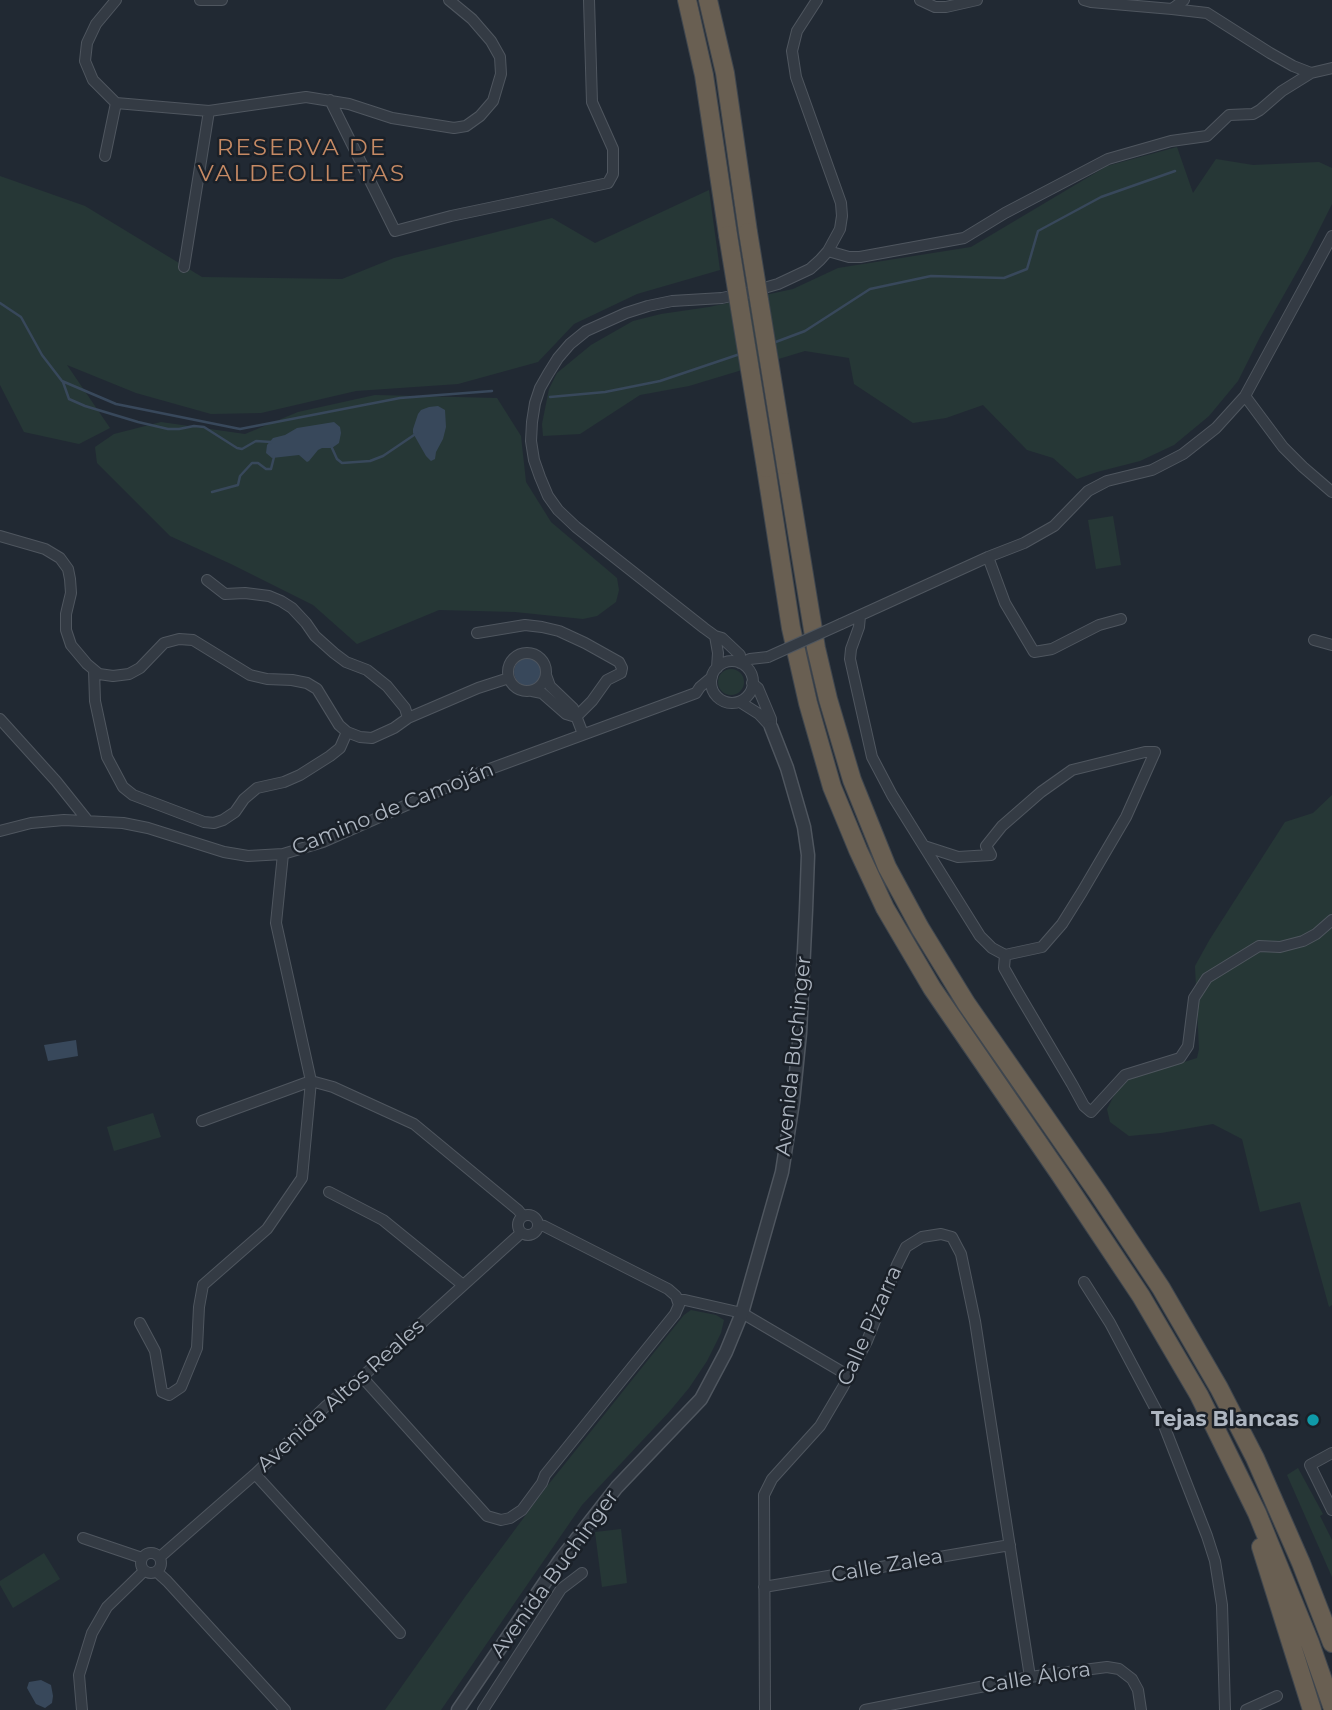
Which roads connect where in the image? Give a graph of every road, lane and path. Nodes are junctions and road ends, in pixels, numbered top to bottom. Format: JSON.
{"nodes":[{"id":1,"x":117,"y":0,"type":"edge"},
{"id":2,"x":200,"y":0,"type":"edge"},
{"id":3,"x":222,"y":0,"type":"edge"},
{"id":4,"x":449,"y":0,"type":"edge"},
{"id":5,"x":589,"y":0,"type":"edge"},
{"id":6,"x":687,"y":0,"type":"edge"},
{"id":7,"x":708,"y":0,"type":"edge"},
{"id":8,"x":817,"y":0,"type":"edge"},
{"id":9,"x":920,"y":0,"type":"edge"},
{"id":10,"x":977,"y":0,"type":"edge"},
{"id":11,"x":1084,"y":0,"type":"edge"},
{"id":12,"x":1184,"y":0,"type":"edge"},
{"id":13,"x":1172,"y":9,"type":"junction"},
{"id":14,"x":1332,"y":68,"type":"edge"},
{"id":15,"x":1311,"y":73,"type":"junction"},
{"id":16,"x":330,"y":100,"type":"junction"},
{"id":17,"x":116,"y":103,"type":"junction"},
{"id":18,"x":209,"y":111,"type":"junction"},
{"id":19,"x":105,"y":156,"type":"dead end"},
{"id":20,"x":1332,"y":236,"type":"edge"},
{"id":21,"x":828,"y":251,"type":"junction"},
{"id":22,"x":184,"y":267,"type":"dead end"},
{"id":23,"x":1245,"y":396,"type":"junction"},
{"id":24,"x":1332,"y":492,"type":"edge"},
{"id":25,"x":0,"y":536,"type":"edge"},
{"id":26,"x":988,"y":557,"type":"junction"},
{"id":27,"x":207,"y":580,"type":"dead end"},
{"id":28,"x":860,"y":616,"type":"junction"},
{"id":29,"x":1121,"y":619,"type":"dead end"},
{"id":30,"x":477,"y":633,"type":"dead end"},
{"id":31,"x":715,"y":636,"type":"junction"},
{"id":32,"x":1314,"y":640,"type":"dead end"},
{"id":33,"x":1332,"y":645,"type":"edge"},
{"id":34,"x":768,"y":657,"type":"junction"},
{"id":35,"x":740,"y":663,"type":"junction"},
{"id":36,"x":94,"y":670,"type":"junction"},
{"id":37,"x":715,"y":672,"type":"junction"},
{"id":38,"x":546,"y":675,"type":"junction"},
{"id":39,"x":509,"y":678,"type":"junction"},
{"id":40,"x":752,"y":681,"type":"junction"},
{"id":41,"x":532,"y":691,"type":"junction"},
{"id":42,"x":696,"y":693,"type":"junction"},
{"id":43,"x":716,"y":696,"type":"junction"},
{"id":44,"x":740,"y":702,"type":"junction"},
{"id":45,"x":576,"y":717,"type":"junction"},
{"id":46,"x":408,"y":718,"type":"junction"},
{"id":47,"x":0,"y":719,"type":"edge"},
{"id":48,"x":771,"y":727,"type":"junction"},
{"id":49,"x":348,"y":732,"type":"junction"},
{"id":50,"x":583,"y":734,"type":"junction"},
{"id":51,"x":1128,"y":756,"type":"junction"},
{"id":52,"x":1145,"y":773,"type":"junction"},
{"id":53,"x":88,"y":821,"type":"junction"},
{"id":54,"x":0,"y":831,"type":"edge"},
{"id":55,"x":924,"y":846,"type":"junction"},
{"id":56,"x":283,"y":854,"type":"junction"},
{"id":57,"x":1332,"y":920,"type":"edge"},
{"id":58,"x":1005,"y":955,"type":"junction"},
{"id":59,"x":311,"y":1081,"type":"junction"},
{"id":60,"x":202,"y":1121,"type":"dead end"},
{"id":61,"x":329,"y":1192,"type":"dead end"},
{"id":62,"x":523,"y":1216,"type":"junction"},
{"id":63,"x":538,"y":1225,"type":"junction"},
{"id":64,"x":521,"y":1233,"type":"junction"},
{"id":65,"x":1084,"y":1282,"type":"dead end"},
{"id":66,"x":463,"y":1285,"type":"junction"},
{"id":67,"x":678,"y":1300,"type":"junction"},
{"id":68,"x":742,"y":1313,"type":"junction"},
{"id":69,"x":140,"y":1323,"type":"dead end"},
{"id":70,"x":849,"y":1376,"type":"junction"},
{"id":71,"x":362,"y":1377,"type":"junction"},
{"id":72,"x":1332,"y":1453,"type":"edge"},
{"id":73,"x":255,"y":1474,"type":"junction"},
{"id":74,"x":1332,"y":1510,"type":"edge"},
{"id":75,"x":1257,"y":1513,"type":"junction"},
{"id":76,"x":83,"y":1538,"type":"dead end"},
{"id":77,"x":1010,"y":1545,"type":"junction"},
{"id":78,"x":160,"y":1557,"type":"junction"},
{"id":79,"x":142,"y":1558,"type":"junction"},
{"id":80,"x":1301,"y":1563,"type":"junction"},
{"id":81,"x":144,"y":1571,"type":"junction"},
{"id":82,"x":157,"y":1572,"type":"junction"},
{"id":83,"x":582,"y":1573,"type":"dead end"},
{"id":84,"x":764,"y":1587,"type":"junction"},
{"id":85,"x":1332,"y":1610,"type":"edge"},
{"id":86,"x":400,"y":1633,"type":"dead end"},
{"id":87,"x":1332,"y":1643,"type":"edge"},
{"id":88,"x":1030,"y":1677,"type":"junction"},
{"id":89,"x":1277,"y":1696,"type":"dead end"},
{"id":90,"x":1332,"y":1706,"type":"edge"},
{"id":91,"x":82,"y":1710,"type":"edge"},
{"id":92,"x":285,"y":1710,"type":"edge"},
{"id":93,"x":458,"y":1710,"type":"edge"},
{"id":94,"x":483,"y":1710,"type":"edge"},
{"id":95,"x":765,"y":1710,"type":"edge"},
{"id":96,"x":865,"y":1710,"type":"edge"},
{"id":97,"x":1141,"y":1710,"type":"edge"},
{"id":98,"x":1225,"y":1710,"type":"edge"},
{"id":99,"x":1246,"y":1710,"type":"edge"},
{"id":100,"x":1312,"y":1710,"type":"edge"}],
"edges":[{"from":1,"to":17,"type":"street"},
{"from":2,"to":3,"type":"street"},
{"from":4,"to":16,"type":"street"},
{"from":5,"to":16,"type":"street"},
{"from":6,"to":75,"type":"highway","bridge":true},
{"from":7,"to":80,"type":"highway","bridge":true},
{"from":8,"to":21,"type":"street"},
{"from":9,"to":10,"type":"street"},
{"from":11,"to":13,"type":"street"},
{"from":12,"to":13,"type":"street"},
{"from":13,"to":15,"type":"street"},
{"from":14,"to":15,"type":"street"},
{"from":15,"to":21,"type":"street"},
{"from":16,"to":18,"type":"street"},
{"from":17,"to":18,"type":"street"},
{"from":17,"to":19,"type":"street"},
{"from":18,"to":22,"type":"street"},
{"from":20,"to":23,"type":"street"},
{"from":21,"to":31,"type":"street"},
{"from":23,"to":24,"type":"street"},
{"from":23,"to":26,"type":"street"},
{"from":25,"to":36,"type":"street"},
{"from":26,"to":28,"type":"street"},
{"from":26,"to":29,"type":"street"},
{"from":27,"to":46,"type":"street"},
{"from":28,"to":34,"type":"street","bridge":true},
{"from":28,"to":55,"type":"street"},
{"from":30,"to":45,"type":"street"},
{"from":31,"to":35,"type":"street"},
{"from":31,"to":37,"type":"street"},
{"from":32,"to":33,"type":"street"},
{"from":34,"to":35,"type":"street"},
{"from":34,"to":40,"type":"street"},
{"from":35,"to":37,"type":"street"},
{"from":35,"to":40,"type":"street"},
{"from":36,"to":49,"type":"street"},
{"from":36,"to":49,"type":"street"},
{"from":37,"to":42,"type":"street","name":"Camino de Camoján"},
{"from":37,"to":43,"type":"street"},
{"from":38,"to":39,"type":"street"},
{"from":38,"to":41,"type":"street"},
{"from":38,"to":45,"type":"street"},
{"from":39,"to":41,"type":"street"},
{"from":39,"to":46,"type":"street"},
{"from":40,"to":44,"type":"street"},
{"from":40,"to":48,"type":"street","name":"Avenida Buchinger"},
{"from":41,"to":45,"type":"street"},
{"from":42,"to":43,"type":"street","name":"Camino de Camoján"},
{"from":42,"to":50,"type":"street","name":"Camino de Camoján"},
{"from":43,"to":44,"type":"street"},
{"from":44,"to":48,"type":"street","name":"Avenida Buchinger"},
{"from":45,"to":50,"type":"street"},
{"from":46,"to":49,"type":"street"},
{"from":47,"to":53,"type":"street"},
{"from":48,"to":68,"type":"street","name":"Avenida Buchinger"},
{"from":50,"to":56,"type":"street","name":"Camino de Camoján"},
{"from":51,"to":52,"type":"street"},
{"from":51,"to":52,"type":"street"},
{"from":51,"to":55,"type":"street"},
{"from":52,"to":58,"type":"street"},
{"from":53,"to":54,"type":"street","name":"Camino de Camoján"},
{"from":53,"to":56,"type":"street","name":"Camino de Camoján"},
{"from":55,"to":58,"type":"street"},
{"from":56,"to":59,"type":"street"},
{"from":57,"to":58,"type":"street"},
{"from":59,"to":60,"type":"street"},
{"from":59,"to":62,"type":"street"},
{"from":59,"to":69,"type":"street"},
{"from":61,"to":66,"type":"street"},
{"from":62,"to":63,"type":"street"},
{"from":62,"to":64,"type":"street"},
{"from":63,"to":64,"type":"street"},
{"from":63,"to":67,"type":"street"},
{"from":64,"to":66,"type":"street","name":"Avenida Altos Reales"},
{"from":65,"to":98,"type":"street"},
{"from":66,"to":71,"type":"street","name":"Avenida Altos Reales"},
{"from":67,"to":68,"type":"street"},
{"from":67,"to":71,"type":"street"},
{"from":68,"to":70,"type":"street"},
{"from":68,"to":93,"type":"street","name":"Avenida Buchinger"},
{"from":70,"to":77,"type":"street","name":"Calle Pizarra"},
{"from":70,"to":84,"type":"street","name":"Calle Pizarra"},
{"from":71,"to":73,"type":"street","name":"Avenida Altos Reales"},
{"from":72,"to":74,"type":"street"},
{"from":73,"to":78,"type":"street","name":"Avenida Altos Reales"},
{"from":73,"to":86,"type":"street"},
{"from":75,"to":90,"type":"highway"},
{"from":75,"to":100,"type":"highway"},
{"from":76,"to":79,"type":"street"},
{"from":77,"to":84,"type":"street","name":"Calle Zalea"},
{"from":77,"to":88,"type":"street","name":"Calle Pizarra"},
{"from":78,"to":79,"type":"street"},
{"from":78,"to":82,"type":"street"},
{"from":79,"to":81,"type":"street"},
{"from":80,"to":85,"type":"highway"},
{"from":80,"to":87,"type":"highway"},
{"from":81,"to":82,"type":"street"},
{"from":81,"to":91,"type":"street"},
{"from":82,"to":92,"type":"street"},
{"from":83,"to":94,"type":"street"},
{"from":84,"to":95,"type":"street","name":"Calle Pizarra"},
{"from":88,"to":96,"type":"street","name":"Calle Álora"},
{"from":88,"to":97,"type":"street","name":"Calle Álora"},
{"from":89,"to":99,"type":"street"}]}
